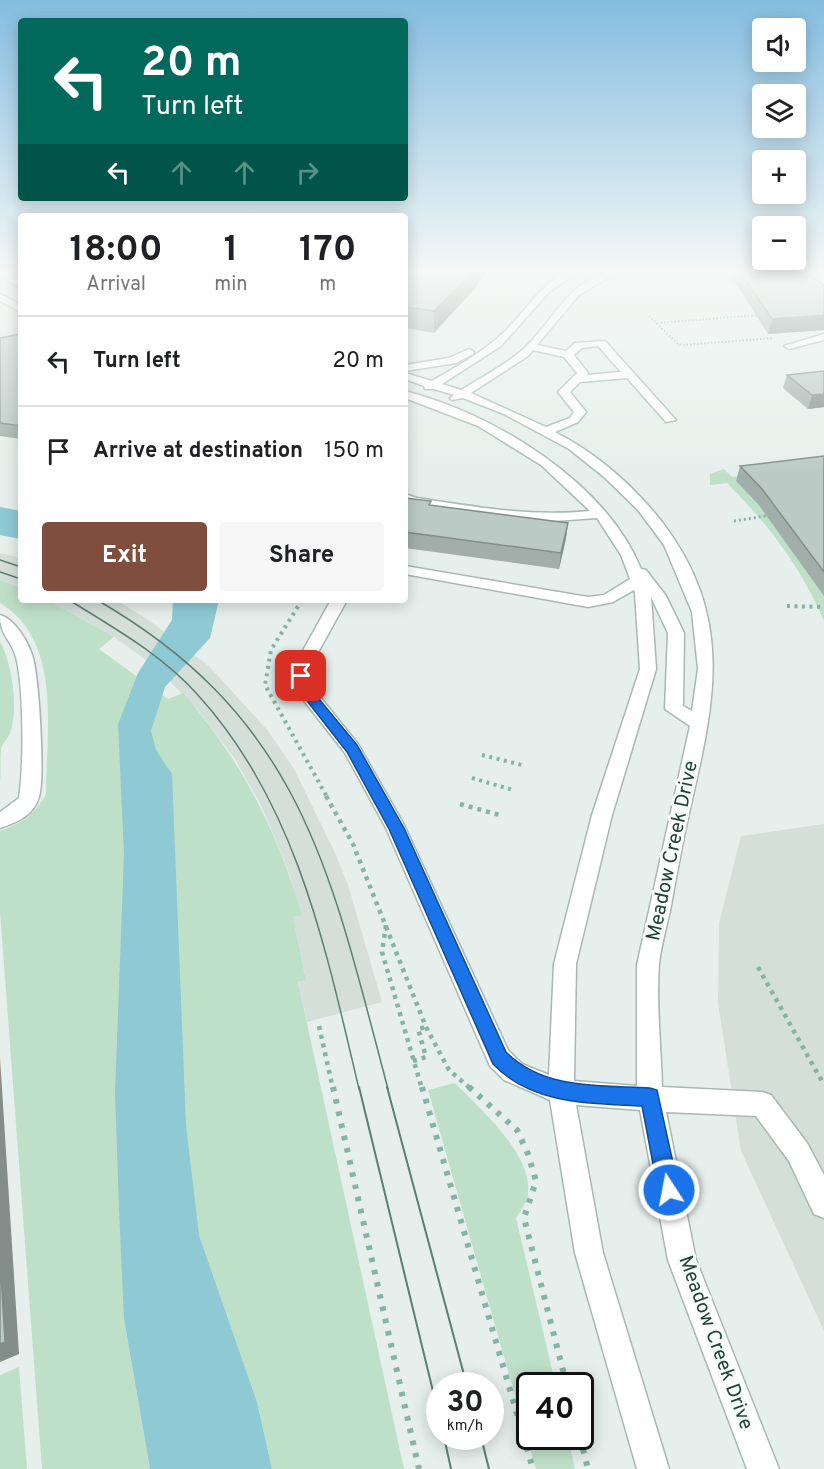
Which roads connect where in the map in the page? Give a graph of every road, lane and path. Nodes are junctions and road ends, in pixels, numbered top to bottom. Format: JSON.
{"nodes":[{"id":1,"x":504,"y":338,"type":"edge"},
{"id":2,"x":503,"y":339,"type":"edge"},
{"id":3,"x":537,"y":339,"type":"edge"},
{"id":4,"x":672,"y":339,"type":"edge"},
{"id":5,"x":765,"y":339,"type":"edge"},
{"id":6,"x":816,"y":339,"type":"edge"},
{"id":7,"x":531,"y":346,"type":"junction"},
{"id":8,"x":789,"y":346,"type":"dead end"},
{"id":9,"x":568,"y":355,"type":"junction"},
{"id":10,"x":408,"y":368,"type":"edge"},
{"id":11,"x":629,"y":375,"type":"junction"},
{"id":12,"x":408,"y":377,"type":"edge"},
{"id":13,"x":487,"y":378,"type":"junction"},
{"id":14,"x":577,"y":379,"type":"junction"},
{"id":15,"x":434,"y":384,"type":"junction"},
{"id":16,"x":463,"y":394,"type":"junction"},
{"id":17,"x":409,"y":395,"type":"edge"},
{"id":18,"x":441,"y":406,"type":"junction"},
{"id":19,"x":508,"y":412,"type":"junction"},
{"id":20,"x":670,"y":420,"type":"dead end"},
{"id":21,"x":546,"y":431,"type":"junction"},
{"id":22,"x":408,"y":499,"type":"edge"},
{"id":23,"x":781,"y":513,"type":"edge"},
{"id":24,"x":601,"y":514,"type":"junction"},
{"id":25,"x":772,"y":515,"type":"junction"},
{"id":26,"x":734,"y":521,"type":"dead end"},
{"id":27,"x":779,"y":522,"type":"edge"},
{"id":28,"x":628,"y":555,"type":"junction"},
{"id":29,"x":408,"y":571,"type":"edge"},
{"id":30,"x":638,"y":582,"type":"junction"},
{"id":31,"x":300,"y":603,"type":"edge"},
{"id":32,"x":337,"y":603,"type":"edge"},
{"id":33,"x":787,"y":606,"type":"dead end"},
{"id":34,"x":824,"y":607,"type":"edge"},
{"id":35,"x":0,"y":620,"type":"edge"},
{"id":36,"x":699,"y":723,"type":"junction"},
{"id":37,"x":482,"y":755,"type":"dead end"},
{"id":38,"x":522,"y":765,"type":"dead end"},
{"id":39,"x":472,"y":778,"type":"dead end"},
{"id":40,"x":513,"y":790,"type":"dead end"},
{"id":41,"x":460,"y":804,"type":"dead end"},
{"id":42,"x":503,"y":816,"type":"dead end"},
{"id":43,"x":0,"y":820,"type":"edge"},
{"id":44,"x":386,"y":925,"type":"junction"},
{"id":45,"x":758,"y":967,"type":"dead end"},
{"id":46,"x":319,"y":1026,"type":"dead end"},
{"id":47,"x":426,"y":1026,"type":"junction"},
{"id":48,"x":413,"y":1060,"type":"junction"},
{"id":49,"x":824,"y":1085,"type":"edge"},
{"id":50,"x":561,"y":1092,"type":"junction"},
{"id":51,"x":650,"y":1097,"type":"junction"},
{"id":52,"x":824,"y":1204,"type":"edge"},
{"id":53,"x":563,"y":1372,"type":"edge"},
{"id":54,"x":583,"y":1450,"type":"edge"},
{"id":55,"x":419,"y":1469,"type":"edge"},
{"id":56,"x":533,"y":1469,"type":"edge"},
{"id":57,"x":588,"y":1469,"type":"edge"},
{"id":58,"x":653,"y":1469,"type":"edge"},
{"id":59,"x":763,"y":1469,"type":"edge"}],
"edges":[{"from":1,"to":15,"type":"street"},
{"from":2,"to":10,"type":"street"},
{"from":3,"to":7,"type":"street"},
{"from":4,"to":5,"type":"path"},
{"from":6,"to":8,"type":"street"},
{"from":7,"to":9,"type":"street"},
{"from":7,"to":13,"type":"street"},
{"from":9,"to":11,"type":"street"},
{"from":9,"to":14,"type":"street"},
{"from":11,"to":14,"type":"street"},
{"from":11,"to":20,"type":"street"},
{"from":12,"to":15,"type":"street","name":"Meadow Creek Drive"},
{"from":13,"to":16,"type":"street"},
{"from":13,"to":19,"type":"street"},
{"from":14,"to":21,"type":"street"},
{"from":15,"to":16,"type":"street","name":"Meadow Creek Drive"},
{"from":15,"to":17,"type":"street"},
{"from":16,"to":18,"type":"street"},
{"from":16,"to":19,"type":"street","name":"Meadow Creek Drive"},
{"from":17,"to":18,"type":"street"},
{"from":18,"to":24,"type":"street"},
{"from":19,"to":21,"type":"street","name":"Meadow Creek Drive"},
{"from":21,"to":36,"type":"street","name":"Meadow Creek Drive"},
{"from":22,"to":24,"type":"street"},
{"from":23,"to":25,"type":"path"},
{"from":24,"to":28,"type":"street"},
{"from":25,"to":26,"type":"path"},
{"from":25,"to":27,"type":"path"},
{"from":28,"to":30,"type":"street"},
{"from":28,"to":36,"type":"street"},
{"from":29,"to":30,"type":"street"},
{"from":30,"to":50,"type":"street"},
{"from":31,"to":44,"type":"path"},
{"from":32,"to":50,"type":"street"},
{"from":33,"to":34,"type":"path"},
{"from":35,"to":43,"type":"street"},
{"from":36,"to":51,"type":"street","name":"Meadow Creek Drive"},
{"from":37,"to":38,"type":"path"},
{"from":39,"to":40,"type":"path"},
{"from":41,"to":42,"type":"path"},
{"from":44,"to":47,"type":"path"},
{"from":44,"to":48,"type":"path"},
{"from":45,"to":49,"type":"path"},
{"from":46,"to":55,"type":"path"},
{"from":47,"to":48,"type":"path"},
{"from":47,"to":53,"type":"path"},
{"from":48,"to":56,"type":"path"},
{"from":50,"to":51,"type":"street"},
{"from":50,"to":58,"type":"street"},
{"from":51,"to":52,"type":"street"},
{"from":51,"to":59,"type":"street","name":"Meadow Creek Drive"},
{"from":54,"to":57,"type":"path"}]}
